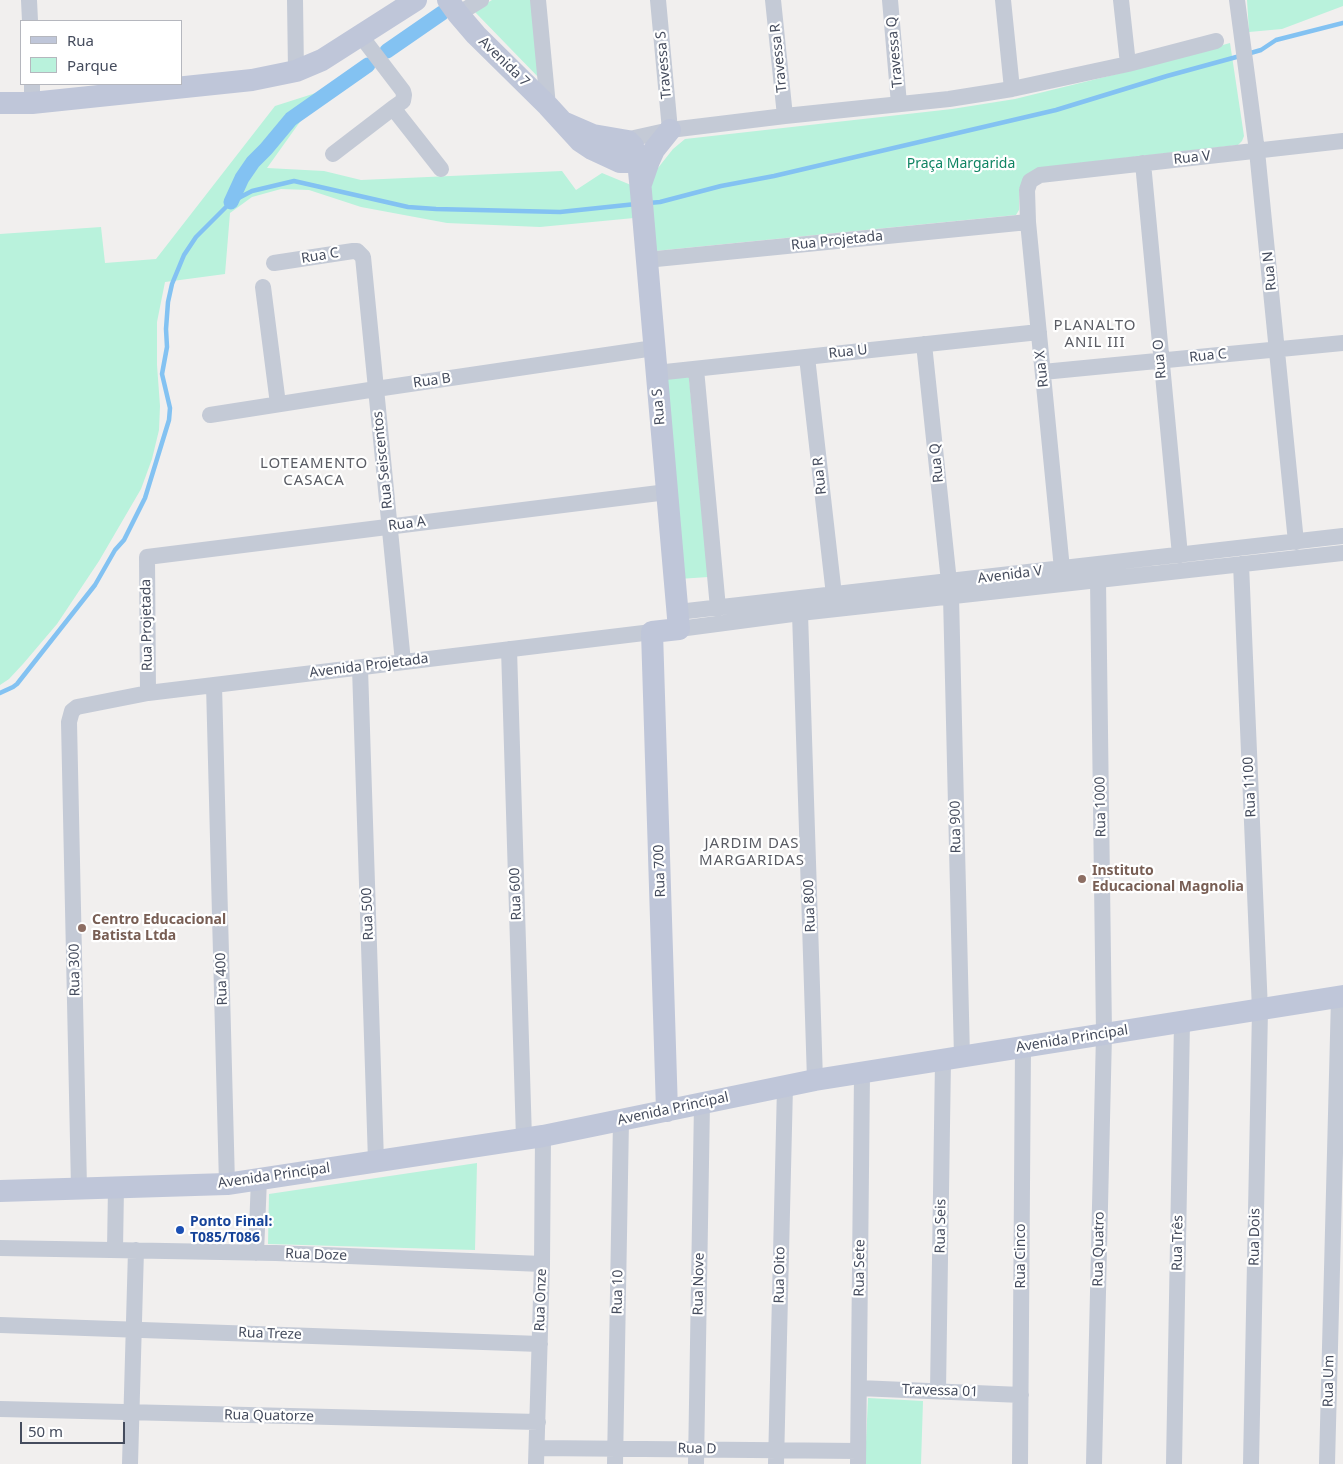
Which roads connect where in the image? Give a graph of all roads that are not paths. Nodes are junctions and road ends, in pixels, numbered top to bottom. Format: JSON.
{"nodes":[{"id":1,"x":29,"y":0,"type":"edge"},
{"id":2,"x":295,"y":0,"type":"edge"},
{"id":3,"x":416,"y":0,"type":"edge"},
{"id":4,"x":481,"y":0,"type":"edge"},
{"id":5,"x":538,"y":0,"type":"edge"},
{"id":6,"x":658,"y":0,"type":"edge"},
{"id":7,"x":773,"y":0,"type":"edge"},
{"id":8,"x":890,"y":0,"type":"edge"},
{"id":9,"x":1003,"y":0,"type":"edge"},
{"id":10,"x":1121,"y":0,"type":"edge"},
{"id":11,"x":1237,"y":0,"type":"edge"},
{"id":12,"x":453,"y":7,"type":"edge"},
{"id":13,"x":30,"y":20,"type":"edge"},
{"id":14,"x":361,"y":36,"type":"junction"},
{"id":15,"x":1216,"y":41,"type":"dead end"},
{"id":16,"x":1128,"y":64,"type":"junction"},
{"id":17,"x":296,"y":71,"type":"junction"},
{"id":18,"x":182,"y":84,"type":"edge"},
{"id":19,"x":167,"y":85,"type":"edge"},
{"id":20,"x":1012,"y":89,"type":"junction"},
{"id":21,"x":32,"y":93,"type":"edge"},
{"id":22,"x":0,"y":103,"type":"edge"},
{"id":23,"x":899,"y":104,"type":"junction"},
{"id":24,"x":393,"y":108,"type":"junction"},
{"id":25,"x":556,"y":114,"type":"junction"},
{"id":26,"x":785,"y":116,"type":"junction"},
{"id":27,"x":670,"y":130,"type":"junction"},
{"id":28,"x":1343,"y":141,"type":"edge"},
{"id":29,"x":625,"y":151,"type":"junction"},
{"id":30,"x":1258,"y":151,"type":"junction"},
{"id":31,"x":333,"y":154,"type":"dead end"},
{"id":32,"x":1143,"y":163,"type":"junction"},
{"id":33,"x":442,"y":169,"type":"dead end"},
{"id":34,"x":1040,"y":175,"type":"joint"},
{"id":35,"x":641,"y":189,"type":"junction"},
{"id":36,"x":1028,"y":222,"type":"junction"},
{"id":37,"x":363,"y":258,"type":"joint"},
{"id":38,"x":646,"y":260,"type":"junction"},
{"id":39,"x":274,"y":263,"type":"dead end"},
{"id":40,"x":263,"y":287,"type":"dead end"},
{"id":41,"x":1039,"y":332,"type":"junction"},
{"id":42,"x":1343,"y":343,"type":"edge"},
{"id":43,"x":924,"y":344,"type":"junction"},
{"id":44,"x":654,"y":348,"type":"junction"},
{"id":45,"x":1278,"y":349,"type":"junction"},
{"id":46,"x":807,"y":357,"type":"junction"},
{"id":47,"x":1160,"y":361,"type":"junction"},
{"id":48,"x":696,"y":369,"type":"junction"},
{"id":49,"x":1043,"y":372,"type":"junction"},
{"id":50,"x":656,"y":373,"type":"junction"},
{"id":51,"x":376,"y":389,"type":"junction"},
{"id":52,"x":278,"y":404,"type":"junction"},
{"id":53,"x":210,"y":415,"type":"dead end"},
{"id":54,"x":667,"y":492,"type":"junction"},
{"id":55,"x":389,"y":526,"type":"junction"},
{"id":56,"x":1343,"y":536,"type":"edge"},
{"id":57,"x":1296,"y":542,"type":"junction"},
{"id":58,"x":1343,"y":553,"type":"edge"},
{"id":59,"x":1180,"y":555,"type":"junction"},
{"id":60,"x":147,"y":557,"type":"joint"},
{"id":61,"x":1240,"y":564,"type":"junction"},
{"id":62,"x":1062,"y":569,"type":"junction"},
{"id":63,"x":1098,"y":580,"type":"junction"},
{"id":64,"x":950,"y":589,"type":"junction"},
{"id":65,"x":834,"y":595,"type":"junction"},
{"id":66,"x":718,"y":608,"type":"junction"},
{"id":67,"x":800,"y":613,"type":"junction"},
{"id":68,"x":678,"y":621,"type":"junction"},
{"id":69,"x":652,"y":632,"type":"junction"},
{"id":70,"x":509,"y":650,"type":"junction"},
{"id":71,"x":403,"y":662,"type":"junction"},
{"id":72,"x":360,"y":668,"type":"junction"},
{"id":73,"x":214,"y":685,"type":"junction"},
{"id":74,"x":148,"y":693,"type":"junction"},
{"id":75,"x":69,"y":722,"type":"joint"},
{"id":76,"x":1341,"y":997,"type":"edge"},
{"id":77,"x":1260,"y":1010,"type":"junction"},
{"id":78,"x":1182,"y":1022,"type":"junction"},
{"id":79,"x":1104,"y":1034,"type":"junction"},
{"id":80,"x":1023,"y":1047,"type":"junction"},
{"id":81,"x":953,"y":1058,"type":"junction"},
{"id":82,"x":862,"y":1073,"type":"junction"},
{"id":83,"x":816,"y":1080,"type":"junction"},
{"id":84,"x":785,"y":1086,"type":"junction"},
{"id":85,"x":702,"y":1103,"type":"junction"},
{"id":86,"x":667,"y":1111,"type":"junction"},
{"id":87,"x":621,"y":1120,"type":"junction"},
{"id":88,"x":533,"y":1138,"type":"junction"},
{"id":89,"x":376,"y":1161,"type":"junction"},
{"id":90,"x":259,"y":1179,"type":"junction"},
{"id":91,"x":227,"y":1184,"type":"junction"},
{"id":92,"x":116,"y":1187,"type":"junction"},
{"id":93,"x":79,"y":1188,"type":"junction"},
{"id":94,"x":0,"y":1191,"type":"edge"},
{"id":95,"x":0,"y":1248,"type":"edge"},
{"id":96,"x":115,"y":1250,"type":"junction"},
{"id":97,"x":136,"y":1250,"type":"junction"},
{"id":98,"x":256,"y":1253,"type":"junction"},
{"id":99,"x":542,"y":1264,"type":"junction"},
{"id":100,"x":0,"y":1326,"type":"edge"},
{"id":101,"x":134,"y":1329,"type":"junction"},
{"id":102,"x":540,"y":1344,"type":"junction"},
{"id":103,"x":859,"y":1388,"type":"junction"},
{"id":104,"x":938,"y":1391,"type":"junction"},
{"id":105,"x":1020,"y":1395,"type":"junction"},
{"id":106,"x":0,"y":1409,"type":"edge"},
{"id":107,"x":132,"y":1413,"type":"junction"},
{"id":108,"x":538,"y":1422,"type":"junction"},
{"id":109,"x":536,"y":1456,"type":"edge"},
{"id":110,"x":615,"y":1456,"type":"edge"},
{"id":111,"x":697,"y":1457,"type":"edge"},
{"id":112,"x":776,"y":1457,"type":"edge"},
{"id":113,"x":858,"y":1457,"type":"edge"},
{"id":114,"x":130,"y":1464,"type":"edge"},
{"id":115,"x":1020,"y":1464,"type":"edge"},
{"id":116,"x":1094,"y":1464,"type":"edge"},
{"id":117,"x":1174,"y":1464,"type":"edge"},
{"id":118,"x":1251,"y":1464,"type":"edge"},
{"id":119,"x":1327,"y":1464,"type":"edge"}],
"edges":[{"from":1,"to":13,"type":"street"},
{"from":2,"to":17,"type":"street"},
{"from":3,"to":14,"type":"street"},
{"from":4,"to":12,"type":"street"},
{"from":5,"to":25,"type":"street"},
{"from":6,"to":27,"type":"street","name":"Travessa S"},
{"from":7,"to":26,"type":"street","name":"Travessa R"},
{"from":8,"to":23,"type":"street","name":"Travessa Q"},
{"from":9,"to":20,"type":"street"},
{"from":10,"to":16,"type":"street"},
{"from":11,"to":30,"type":"street","name":"Rua N"},
{"from":12,"to":25,"type":"street","name":"Avenida 7"},
{"from":14,"to":17,"type":"street"},
{"from":14,"to":24,"type":"street"},
{"from":15,"to":16,"type":"street"},
{"from":16,"to":20,"type":"street"},
{"from":17,"to":18,"type":"street"},
{"from":19,"to":21,"type":"street"},
{"from":20,"to":23,"type":"street"},
{"from":21,"to":22,"type":"street"},
{"from":23,"to":26,"type":"street"},
{"from":24,"to":31,"type":"street"},
{"from":24,"to":33,"type":"street"},
{"from":25,"to":29,"type":"street","name":"Avenida 7"},
{"from":26,"to":27,"type":"street"},
{"from":27,"to":29,"type":"street"},
{"from":27,"to":35,"type":"street"},
{"from":28,"to":30,"type":"street","name":"Rua V"},
{"from":29,"to":35,"type":"street"},
{"from":30,"to":32,"type":"street","name":"Rua V"},
{"from":30,"to":45,"type":"street","name":"Rua N"},
{"from":32,"to":34,"type":"street","name":"Rua V"},
{"from":32,"to":47,"type":"street","name":"Rua O"},
{"from":34,"to":36,"type":"street","name":"Rua X"},
{"from":35,"to":38,"type":"street","name":"Rua S"},
{"from":36,"to":38,"type":"street","name":"Rua Projetada"},
{"from":36,"to":41,"type":"street","name":"Rua X"},
{"from":37,"to":39,"type":"street","name":"Rua C"},
{"from":37,"to":51,"type":"street","name":"Rua Seiscentos"},
{"from":38,"to":44,"type":"street","name":"Rua S"},
{"from":40,"to":52,"type":"street"},
{"from":41,"to":43,"type":"street","name":"Rua U"},
{"from":41,"to":49,"type":"street","name":"Rua X"},
{"from":42,"to":45,"type":"street","name":"Rua C"},
{"from":43,"to":46,"type":"street","name":"Rua U"},
{"from":43,"to":64,"type":"street","name":"Rua Q"},
{"from":44,"to":50,"type":"street","name":"Rua S"},
{"from":44,"to":51,"type":"street","name":"Rua B"},
{"from":45,"to":47,"type":"street","name":"Rua C"},
{"from":45,"to":57,"type":"street","name":"Rua N"},
{"from":46,"to":48,"type":"street","name":"Rua U"},
{"from":46,"to":65,"type":"street","name":"Rua R"},
{"from":47,"to":49,"type":"street","name":"Rua C"},
{"from":47,"to":59,"type":"street","name":"Rua O"},
{"from":48,"to":50,"type":"street","name":"Rua U"},
{"from":48,"to":66,"type":"street"},
{"from":49,"to":62,"type":"street","name":"Rua X"},
{"from":50,"to":54,"type":"street","name":"Rua S"},
{"from":51,"to":52,"type":"street","name":"Rua B"},
{"from":51,"to":55,"type":"street","name":"Rua Seiscentos"},
{"from":52,"to":53,"type":"street","name":"Rua B"},
{"from":54,"to":55,"type":"street","name":"Rua A"},
{"from":54,"to":68,"type":"street","name":"Rua S"},
{"from":55,"to":60,"type":"street","name":"Rua A"},
{"from":55,"to":71,"type":"street","name":"Rua Seiscentos"},
{"from":56,"to":57,"type":"street","name":"Avenida V"},
{"from":57,"to":59,"type":"street","name":"Avenida V"},
{"from":58,"to":61,"type":"street","name":"Avenida V"},
{"from":59,"to":62,"type":"street","name":"Avenida V"},
{"from":60,"to":74,"type":"street","name":"Rua Projetada"},
{"from":61,"to":63,"type":"street","name":"Avenida V"},
{"from":61,"to":77,"type":"street","name":"Rua 1100"},
{"from":62,"to":64,"type":"street","name":"Avenida V"},
{"from":63,"to":64,"type":"street","name":"Avenida V"},
{"from":63,"to":79,"type":"street","name":"Rua 1000"},
{"from":64,"to":65,"type":"street","name":"Avenida V"},
{"from":64,"to":67,"type":"street","name":"Avenida V"},
{"from":64,"to":81,"type":"street","name":"Rua 900"},
{"from":65,"to":66,"type":"street","name":"Avenida V"},
{"from":66,"to":68,"type":"street","name":"Avenida V"},
{"from":67,"to":68,"type":"street","name":"Avenida V"},
{"from":67,"to":83,"type":"street","name":"Rua 800"},
{"from":68,"to":69,"type":"street","name":"Avenida Projetada"},
{"from":69,"to":70,"type":"street","name":"Avenida Projetada"},
{"from":69,"to":86,"type":"street","name":"Rua 700"},
{"from":70,"to":71,"type":"street","name":"Avenida Projetada"},
{"from":70,"to":88,"type":"street","name":"Rua 600"},
{"from":71,"to":72,"type":"street","name":"Avenida Projetada"},
{"from":72,"to":73,"type":"street","name":"Avenida Projetada"},
{"from":72,"to":89,"type":"street","name":"Rua 500"},
{"from":73,"to":74,"type":"street","name":"Avenida Projetada"},
{"from":73,"to":91,"type":"street","name":"Rua 400"},
{"from":74,"to":75,"type":"street","name":"Avenida Projetada"},
{"from":75,"to":93,"type":"street","name":"Rua 300"},
{"from":76,"to":77,"type":"street","name":"Avenida Principal"},
{"from":76,"to":119,"type":"street","name":"Rua Um"},
{"from":77,"to":78,"type":"street","name":"Avenida Principal"},
{"from":77,"to":118,"type":"street","name":"Rua Dois"},
{"from":78,"to":79,"type":"street","name":"Avenida Principal"},
{"from":78,"to":117,"type":"street","name":"Rua Três"},
{"from":79,"to":80,"type":"street","name":"Avenida Principal"},
{"from":79,"to":116,"type":"street","name":"Rua Quatro"},
{"from":80,"to":81,"type":"street","name":"Avenida Principal"},
{"from":80,"to":105,"type":"street","name":"Rua Cinco"},
{"from":81,"to":82,"type":"street","name":"Avenida Principal"},
{"from":81,"to":104,"type":"street","name":"Rua Seis"},
{"from":82,"to":83,"type":"street","name":"Avenida Principal"},
{"from":82,"to":103,"type":"street","name":"Rua Sete"},
{"from":83,"to":84,"type":"street","name":"Avenida Principal"},
{"from":84,"to":85,"type":"street","name":"Avenida Principal"},
{"from":84,"to":112,"type":"street","name":"Rua Oito"},
{"from":85,"to":86,"type":"street","name":"Avenida Principal"},
{"from":85,"to":111,"type":"street","name":"Rua Nove"},
{"from":86,"to":87,"type":"street","name":"Avenida Principal"},
{"from":87,"to":88,"type":"street","name":"Avenida Principal"},
{"from":87,"to":110,"type":"street","name":"Rua 10"},
{"from":88,"to":89,"type":"street","name":"Avenida Principal"},
{"from":88,"to":99,"type":"street","name":"Rua Onze"},
{"from":89,"to":90,"type":"street","name":"Avenida Principal"},
{"from":90,"to":91,"type":"street","name":"Avenida Principal"},
{"from":90,"to":98,"type":"street"},
{"from":91,"to":92,"type":"street","name":"Avenida Principal"},
{"from":92,"to":93,"type":"street","name":"Avenida Principal"},
{"from":92,"to":96,"type":"street"},
{"from":93,"to":94,"type":"street","name":"Avenida Principal"},
{"from":95,"to":96,"type":"street","name":"Rua Doze"},
{"from":96,"to":97,"type":"street","name":"Rua Doze"},
{"from":97,"to":98,"type":"street","name":"Rua Doze"},
{"from":97,"to":101,"type":"street"},
{"from":98,"to":99,"type":"street","name":"Rua Doze"},
{"from":99,"to":102,"type":"street","name":"Rua Onze"},
{"from":100,"to":101,"type":"street","name":"Rua Treze"},
{"from":101,"to":102,"type":"street","name":"Rua Treze"},
{"from":101,"to":107,"type":"street"},
{"from":102,"to":108,"type":"street","name":"Rua Onze"},
{"from":103,"to":104,"type":"street","name":"Travessa 01"},
{"from":103,"to":113,"type":"street","name":"Rua Sete"},
{"from":104,"to":105,"type":"street","name":"Travessa 01"},
{"from":105,"to":115,"type":"street","name":"Rua Cinco"},
{"from":106,"to":107,"type":"street","name":"Rua Quatorze"},
{"from":107,"to":108,"type":"street","name":"Rua Quatorze"},
{"from":107,"to":114,"type":"street"},
{"from":108,"to":109,"type":"street","name":"Rua Onze"},
{"from":109,"to":110,"type":"street","name":"Rua D"},
{"from":110,"to":111,"type":"street","name":"Rua D"},
{"from":111,"to":112,"type":"street","name":"Rua D"},
{"from":112,"to":113,"type":"street","name":"Rua D"}]}
